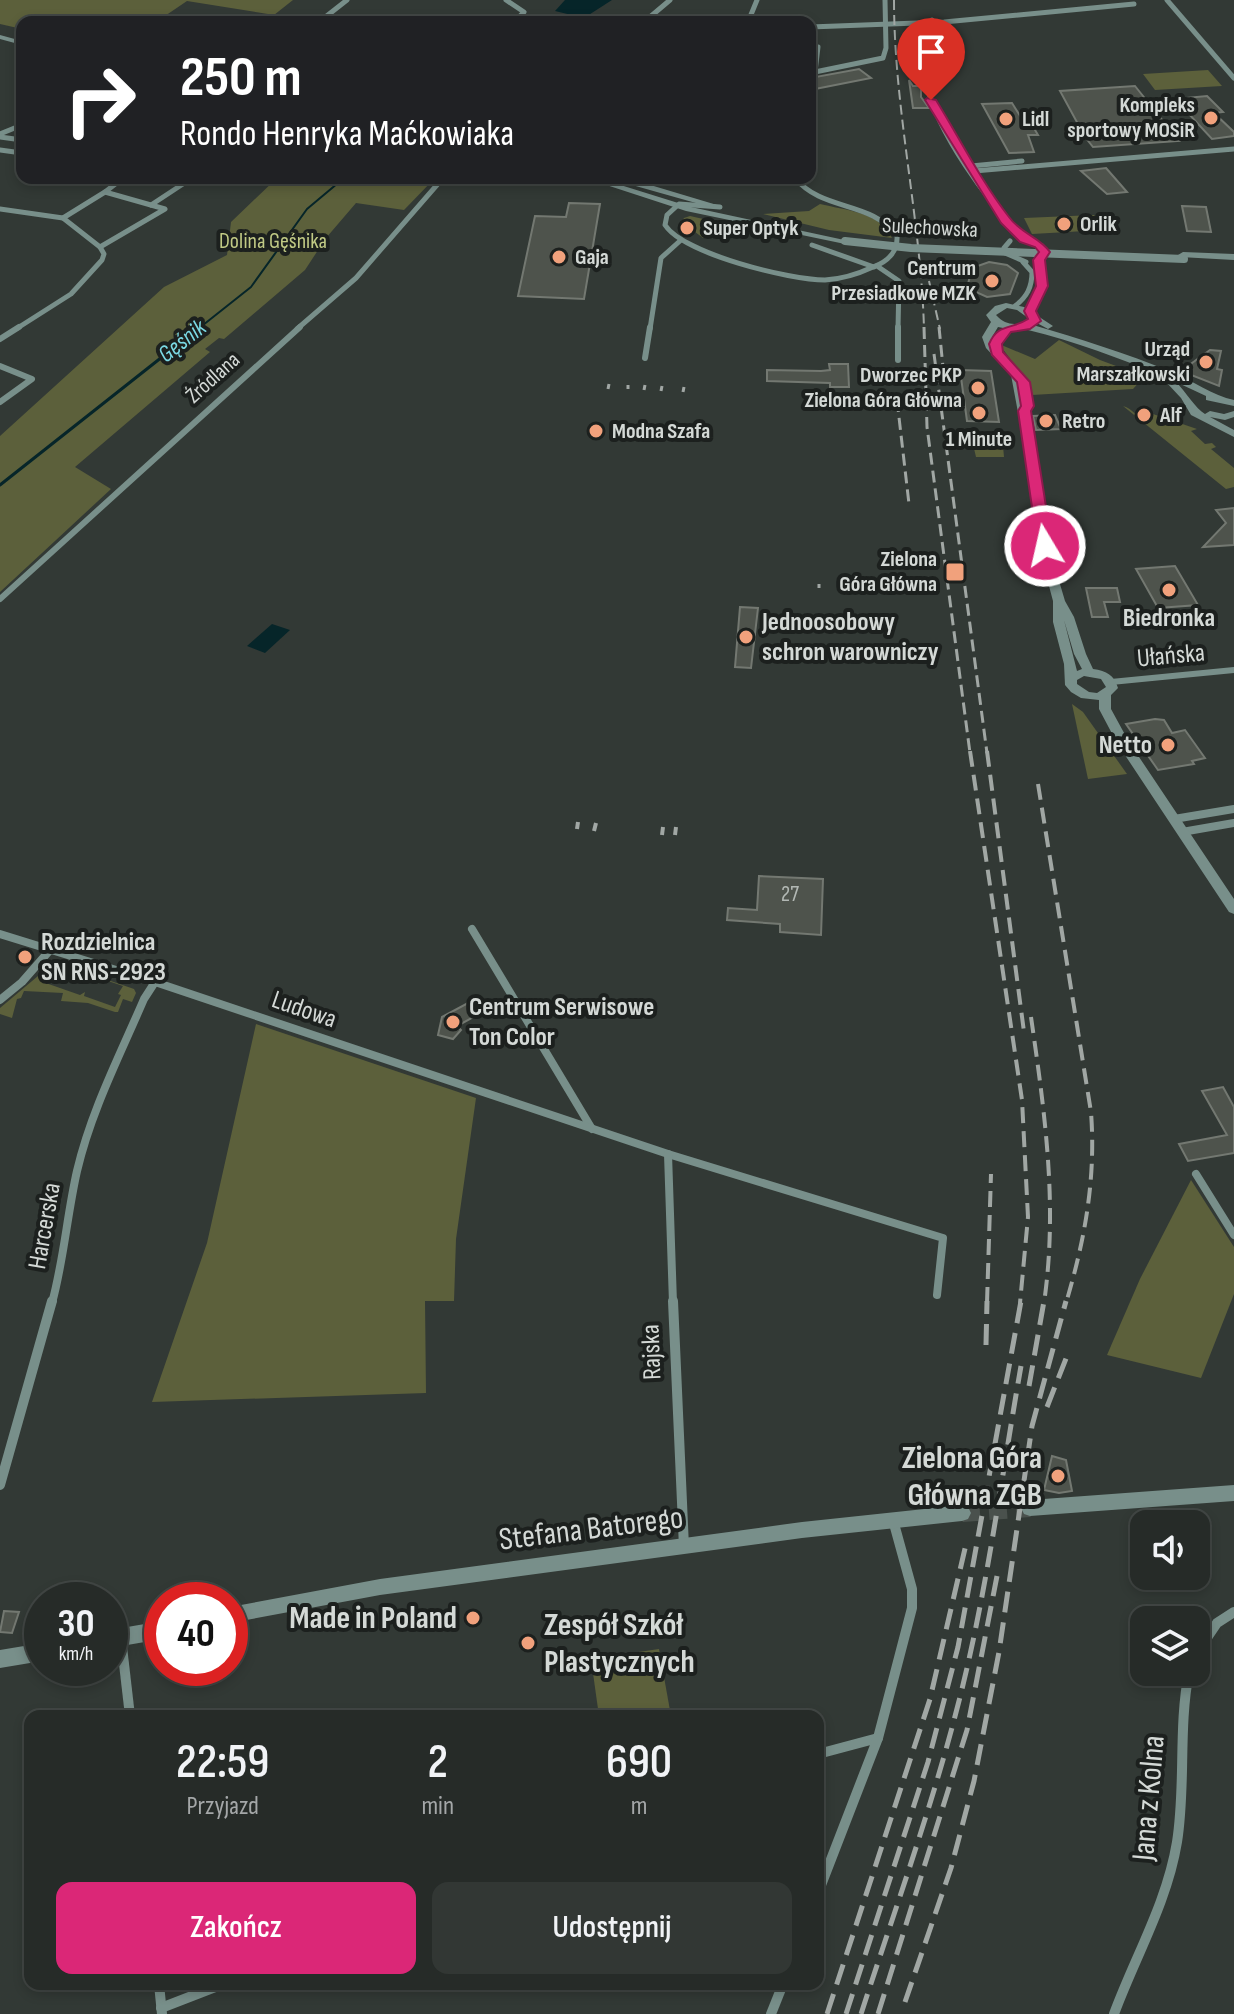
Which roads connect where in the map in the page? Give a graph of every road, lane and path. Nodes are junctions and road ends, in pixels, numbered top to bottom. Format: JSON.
{"nodes":[{"id":1,"x":347,"y":0,"type":"edge"},
{"id":2,"x":506,"y":0,"type":"edge"},
{"id":3,"x":670,"y":0,"type":"edge"},
{"id":4,"x":885,"y":0,"type":"edge"},
{"id":5,"x":1167,"y":0,"type":"edge"},
{"id":6,"x":1134,"y":4,"type":"dead end"},
{"id":7,"x":327,"y":16,"type":"edge"},
{"id":8,"x":520,"y":16,"type":"edge"},
{"id":9,"x":651,"y":16,"type":"edge"},
{"id":10,"x":932,"y":21,"type":"junction"},
{"id":11,"x":884,"y":22,"type":"junction"},
{"id":12,"x":816,"y":27,"type":"edge"},
{"id":13,"x":818,"y":47,"type":"dead end"},
{"id":14,"x":816,"y":56,"type":"edge"},
{"id":15,"x":1225,"y":66,"type":"junction"},
{"id":16,"x":1234,"y":66,"type":"edge"},
{"id":17,"x":816,"y":72,"type":"edge"},
{"id":18,"x":1234,"y":78,"type":"edge"},
{"id":19,"x":1234,"y":147,"type":"edge"},
{"id":20,"x":972,"y":168,"type":"junction"},
{"id":21,"x":115,"y":184,"type":"edge"},
{"id":22,"x":183,"y":184,"type":"edge"},
{"id":23,"x":438,"y":184,"type":"edge"},
{"id":24,"x":608,"y":184,"type":"edge"},
{"id":25,"x":640,"y":184,"type":"edge"},
{"id":26,"x":800,"y":184,"type":"edge"},
{"id":27,"x":658,"y":189,"type":"junction"},
{"id":28,"x":105,"y":192,"type":"junction"},
{"id":29,"x":151,"y":205,"type":"junction"},
{"id":30,"x":675,"y":205,"type":"junction"},
{"id":31,"x":720,"y":207,"type":"junction"},
{"id":32,"x":0,"y":209,"type":"edge"},
{"id":33,"x":63,"y":218,"type":"junction"},
{"id":34,"x":1005,"y":220,"type":"junction"},
{"id":35,"x":845,"y":239,"type":"junction"},
{"id":36,"x":681,"y":240,"type":"junction"},
{"id":37,"x":1024,"y":240,"type":"junction"},
{"id":38,"x":1010,"y":241,"type":"junction"},
{"id":39,"x":812,"y":245,"type":"dead end"},
{"id":40,"x":100,"y":247,"type":"junction"},
{"id":41,"x":1234,"y":258,"type":"edge"},
{"id":42,"x":1039,"y":260,"type":"junction"},
{"id":43,"x":1023,"y":262,"type":"junction"},
{"id":44,"x":875,"y":266,"type":"junction"},
{"id":45,"x":1015,"y":306,"type":"junction"},
{"id":46,"x":1032,"y":315,"type":"junction"},
{"id":47,"x":996,"y":322,"type":"junction"},
{"id":48,"x":1025,"y":326,"type":"junction"},
{"id":49,"x":1011,"y":327,"type":"junction"},
{"id":50,"x":0,"y":339,"type":"edge"},
{"id":51,"x":1100,"y":348,"type":"junction"},
{"id":52,"x":997,"y":352,"type":"junction"},
{"id":53,"x":645,"y":358,"type":"dead end"},
{"id":54,"x":898,"y":360,"type":"dead end"},
{"id":55,"x":0,"y":366,"type":"edge"},
{"id":56,"x":1165,"y":374,"type":"junction"},
{"id":57,"x":1230,"y":399,"type":"edge"},
{"id":58,"x":0,"y":402,"type":"edge"},
{"id":59,"x":1201,"y":405,"type":"junction"},
{"id":60,"x":1231,"y":418,"type":"edge"},
{"id":61,"x":1234,"y":434,"type":"edge"},
{"id":62,"x":0,"y":599,"type":"edge"},
{"id":63,"x":1059,"y":601,"type":"junction"},
{"id":64,"x":1234,"y":670,"type":"edge"},
{"id":65,"x":1089,"y":671,"type":"junction"},
{"id":66,"x":1073,"y":677,"type":"junction"},
{"id":67,"x":1111,"y":682,"type":"junction"},
{"id":68,"x":1082,"y":694,"type":"junction"},
{"id":69,"x":1105,"y":695,"type":"junction"},
{"id":70,"x":1123,"y":743,"type":"junction"},
{"id":71,"x":1234,"y":809,"type":"edge"},
{"id":72,"x":1174,"y":819,"type":"junction"},
{"id":73,"x":1234,"y":823,"type":"edge"},
{"id":74,"x":1182,"y":832,"type":"junction"},
{"id":75,"x":1234,"y":909,"type":"edge"},
{"id":76,"x":472,"y":929,"type":"dead end"},
{"id":77,"x":0,"y":934,"type":"edge"},
{"id":78,"x":50,"y":950,"type":"junction"},
{"id":79,"x":155,"y":982,"type":"junction"},
{"id":80,"x":0,"y":1000,"type":"edge"},
{"id":81,"x":593,"y":1129,"type":"junction"},
{"id":82,"x":668,"y":1154,"type":"junction"},
{"id":83,"x":1196,"y":1174,"type":"dead end"},
{"id":84,"x":1234,"y":1235,"type":"edge"},
{"id":85,"x":937,"y":1295,"type":"dead end"},
{"id":86,"x":0,"y":1485,"type":"edge"},
{"id":87,"x":1234,"y":1493,"type":"edge"},
{"id":88,"x":1030,"y":1508,"type":"tunnel mouth"},
{"id":89,"x":962,"y":1513,"type":"tunnel mouth"},
{"id":90,"x":892,"y":1519,"type":"junction"},
{"id":91,"x":684,"y":1548,"type":"junction"},
{"id":92,"x":248,"y":1612,"type":"edge"},
{"id":93,"x":1234,"y":1612,"type":"edge"},
{"id":94,"x":1210,"y":1633,"type":"edge"},
{"id":95,"x":24,"y":1655,"type":"edge"},
{"id":96,"x":0,"y":1659,"type":"edge"},
{"id":97,"x":124,"y":1686,"type":"edge"},
{"id":98,"x":1186,"y":1686,"type":"edge"},
{"id":99,"x":129,"y":1710,"type":"edge"},
{"id":100,"x":878,"y":1738,"type":"junction"},
{"id":101,"x":824,"y":1752,"type":"edge"},
{"id":102,"x":824,"y":1878,"type":"edge"},
{"id":103,"x":160,"y":1990,"type":"edge"},
{"id":104,"x":209,"y":1990,"type":"edge"},
{"id":105,"x":781,"y":1990,"type":"edge"},
{"id":106,"x":162,"y":2011,"type":"edge"},
{"id":107,"x":771,"y":2014,"type":"edge"},
{"id":108,"x":1114,"y":2014,"type":"edge"}],
"edges":[{"from":1,"to":7,"type":"street"},
{"from":2,"to":8,"type":"street"},
{"from":3,"to":9,"type":"street"},
{"from":4,"to":11,"type":"street"},
{"from":5,"to":15,"type":"street"},
{"from":6,"to":10,"type":"street"},
{"from":10,"to":11,"type":"street"},
{"from":10,"to":20,"type":"street"},
{"from":11,"to":12,"type":"street"},
{"from":11,"to":17,"type":"street"},
{"from":13,"to":14,"type":"street"},
{"from":15,"to":16,"type":"street"},
{"from":15,"to":18,"type":"street"},
{"from":19,"to":20,"type":"street"},
{"from":20,"to":34,"type":"street"},
{"from":21,"to":28,"type":"street"},
{"from":22,"to":29,"type":"street"},
{"from":23,"to":62,"type":"street","name":"Źródlana"},
{"from":24,"to":30,"type":"street","name":"Sulechowska"},
{"from":25,"to":27,"type":"street","name":"Sulechowska"},
{"from":26,"to":44,"type":"street"},
{"from":27,"to":30,"type":"street","name":"Sulechowska"},
{"from":27,"to":31,"type":"street","name":"Sulechowska"},
{"from":28,"to":29,"type":"street"},
{"from":28,"to":33,"type":"street"},
{"from":29,"to":40,"type":"street"},
{"from":30,"to":31,"type":"street","name":"Sulechowska"},
{"from":30,"to":35,"type":"street","name":"Sulechowska"},
{"from":30,"to":36,"type":"street"},
{"from":31,"to":35,"type":"street","name":"Sulechowska"},
{"from":32,"to":33,"type":"street"},
{"from":33,"to":40,"type":"street"},
{"from":34,"to":37,"type":"street"},
{"from":34,"to":38,"type":"street"},
{"from":35,"to":41,"type":"street","name":"Sulechowska","bridge":true},
{"from":36,"to":44,"type":"street","name":"Sulechowska"},
{"from":36,"to":53,"type":"street"},
{"from":37,"to":38,"type":"street"},
{"from":37,"to":42,"type":"street"},
{"from":38,"to":43,"type":"street"},
{"from":39,"to":44,"type":"street"},
{"from":40,"to":50,"type":"street"},
{"from":42,"to":43,"type":"street"},
{"from":42,"to":46,"type":"street"},
{"from":43,"to":45,"type":"street"},
{"from":44,"to":54,"type":"street"},
{"from":45,"to":46,"type":"street"},
{"from":45,"to":47,"type":"street"},
{"from":46,"to":48,"type":"street"},
{"from":46,"to":51,"type":"street"},
{"from":47,"to":49,"type":"street"},
{"from":47,"to":52,"type":"street"},
{"from":48,"to":49,"type":"street"},
{"from":48,"to":51,"type":"street"},
{"from":49,"to":52,"type":"street"},
{"from":51,"to":56,"type":"street"},
{"from":52,"to":63,"type":"street"},
{"from":55,"to":58,"type":"street"},
{"from":56,"to":57,"type":"street"},
{"from":56,"to":59,"type":"street"},
{"from":56,"to":61,"type":"street"},
{"from":57,"to":59,"type":"street"},
{"from":59,"to":60,"type":"street"},
{"from":63,"to":65,"type":"street"},
{"from":63,"to":66,"type":"street"},
{"from":64,"to":67,"type":"street","name":"Ułańska"},
{"from":65,"to":66,"type":"street"},
{"from":65,"to":67,"type":"street"},
{"from":66,"to":68,"type":"street"},
{"from":67,"to":69,"type":"street"},
{"from":68,"to":69,"type":"street"},
{"from":68,"to":70,"type":"street"},
{"from":69,"to":70,"type":"street"},
{"from":70,"to":72,"type":"street"},
{"from":71,"to":72,"type":"street"},
{"from":72,"to":74,"type":"street"},
{"from":73,"to":74,"type":"street"},
{"from":74,"to":75,"type":"street"},
{"from":76,"to":81,"type":"street"},
{"from":77,"to":78,"type":"street","name":"Ludowa"},
{"from":78,"to":79,"type":"street","name":"Ludowa"},
{"from":78,"to":80,"type":"street"},
{"from":79,"to":81,"type":"street","name":"Ludowa"},
{"from":79,"to":86,"type":"street","name":"Harcerska"},
{"from":81,"to":82,"type":"street","name":"Ludowa"},
{"from":82,"to":85,"type":"street","name":"Ludowa"},
{"from":82,"to":91,"type":"street","name":"Rajska"},
{"from":83,"to":84,"type":"street"},
{"from":87,"to":88,"type":"street"},
{"from":89,"to":90,"type":"street","name":"Stefana Batorego"},
{"from":90,"to":91,"type":"street","name":"Stefana Batorego"},
{"from":90,"to":100,"type":"street"},
{"from":91,"to":92,"type":"street","name":"Stefana Batorego"},
{"from":93,"to":94,"type":"street"},
{"from":95,"to":96,"type":"street"},
{"from":97,"to":99,"type":"street"},
{"from":98,"to":108,"type":"street","name":"Jana z Kolna"},
{"from":100,"to":101,"type":"street"},
{"from":100,"to":102,"type":"street"},
{"from":103,"to":106,"type":"street"},
{"from":104,"to":106,"type":"street"},
{"from":105,"to":107,"type":"street"}]}
